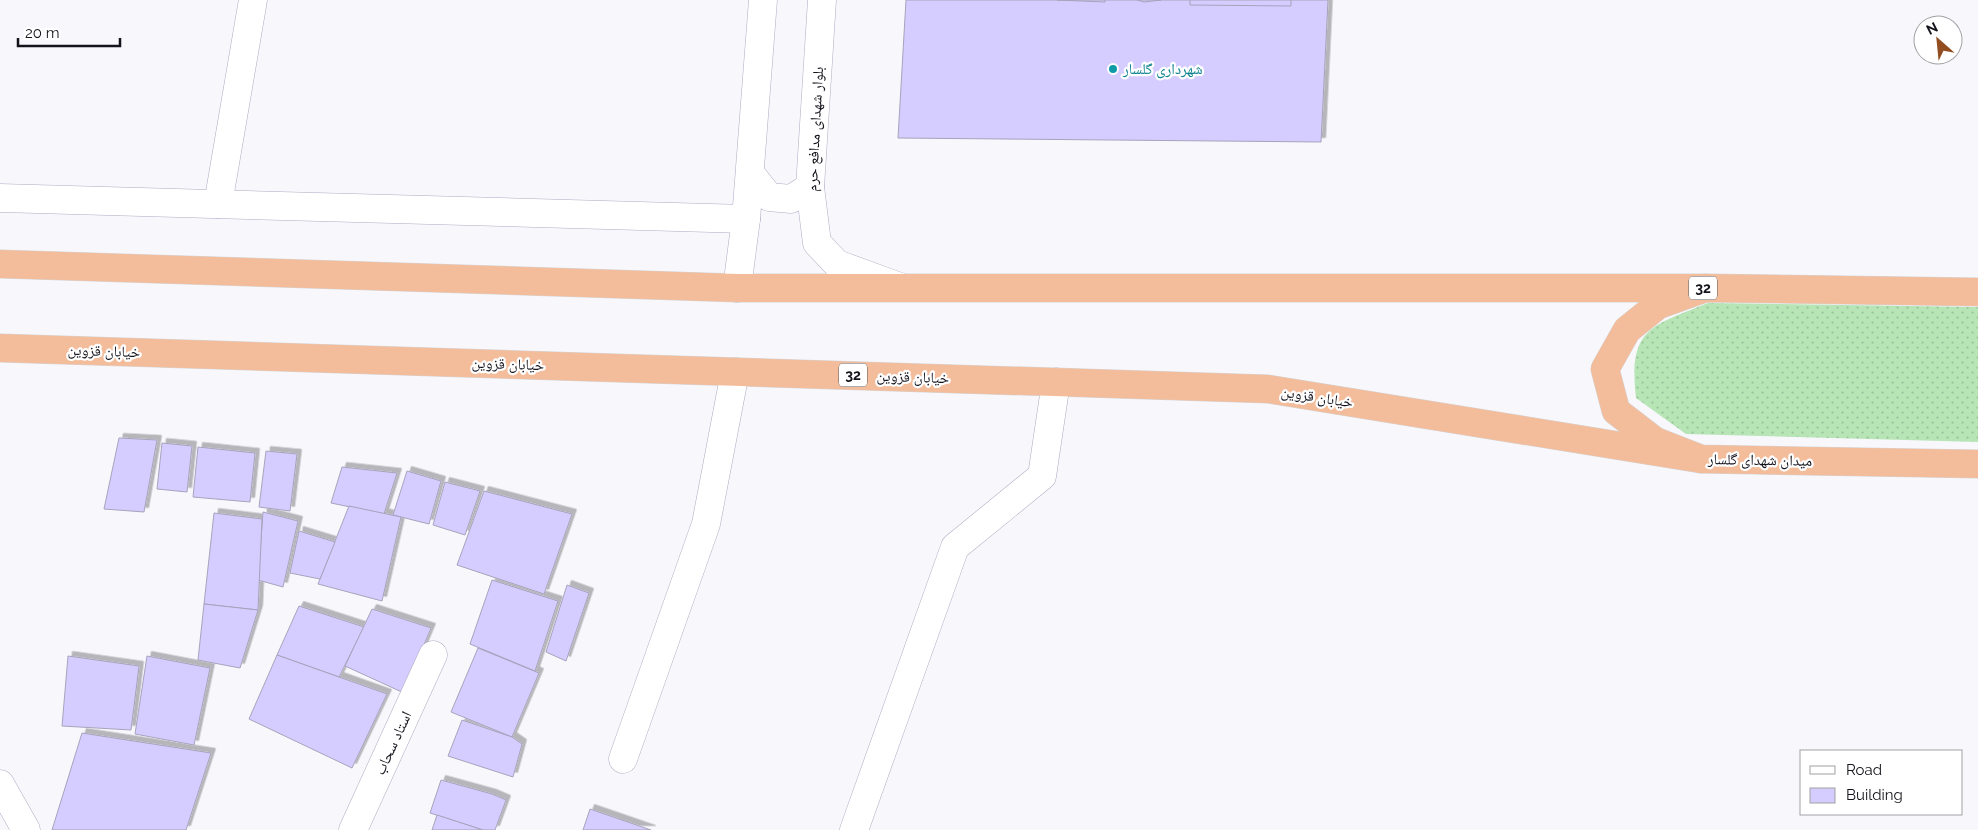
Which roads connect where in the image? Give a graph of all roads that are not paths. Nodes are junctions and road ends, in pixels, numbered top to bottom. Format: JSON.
{"nodes":[{"id":1,"x":253,"y":0,"type":"edge"},
{"id":2,"x":762,"y":0,"type":"edge"},
{"id":3,"x":822,"y":0,"type":"edge"},
{"id":4,"x":750,"y":173,"type":"junction"},
{"id":5,"x":810,"y":187,"type":"junction"},
{"id":6,"x":0,"y":198,"type":"edge"},
{"id":7,"x":218,"y":204,"type":"junction"},
{"id":8,"x":746,"y":219,"type":"junction"},
{"id":9,"x":0,"y":264,"type":"edge"},
{"id":10,"x":737,"y":288,"type":"junction"},
{"id":11,"x":1705,"y":288,"type":"junction"},
{"id":12,"x":909,"y":290,"type":"junction"},
{"id":13,"x":1978,"y":292,"type":"edge"},
{"id":14,"x":0,"y":348,"type":"edge"},
{"id":15,"x":735,"y":372,"type":"junction"},
{"id":16,"x":1056,"y":382,"type":"junction"},
{"id":17,"x":1701,"y":459,"type":"junction"},
{"id":18,"x":1978,"y":464,"type":"edge"},
{"id":19,"x":433,"y":655,"type":"dead end"},
{"id":20,"x":622,"y":759,"type":"dead end"},
{"id":21,"x":0,"y":784,"type":"edge"},
{"id":22,"x":26,"y":830,"type":"edge"},
{"id":23,"x":353,"y":830,"type":"edge"},
{"id":24,"x":854,"y":830,"type":"edge"}],
"edges":[{"from":1,"to":7,"type":"street"},
{"from":2,"to":4,"type":"street"},
{"from":3,"to":5,"type":"street","name":"بلوار شهدای مدافع حرم"},
{"from":4,"to":5,"type":"street"},
{"from":4,"to":8,"type":"street"},
{"from":5,"to":12,"type":"street","name":"بلوار شهدای مدافع حرم"},
{"from":6,"to":7,"type":"street"},
{"from":7,"to":8,"type":"street"},
{"from":8,"to":10,"type":"street"},
{"from":9,"to":10,"type":"highway","number":"32"},
{"from":10,"to":12,"type":"highway","number":"32"},
{"from":11,"to":12,"type":"highway","number":"32"},
{"from":11,"to":13,"type":"highway","name":"میدان شهدای گلسار","number":"32"},
{"from":11,"to":17,"type":"highway","name":"میدان شهدای گلسار","number":"32"},
{"from":14,"to":15,"type":"highway","name":"خیابان قزوین","number":"32"},
{"from":15,"to":16,"type":"highway","name":"خیابان قزوین","number":"32"},
{"from":15,"to":20,"type":"street"},
{"from":16,"to":17,"type":"highway","name":"خیابان قزوین","number":"32"},
{"from":16,"to":24,"type":"street"},
{"from":17,"to":18,"type":"highway","name":"میدان شهدای گلسار","number":"32"},
{"from":19,"to":23,"type":"street","name":"استاد سحاب"},
{"from":21,"to":22,"type":"street"}]}
